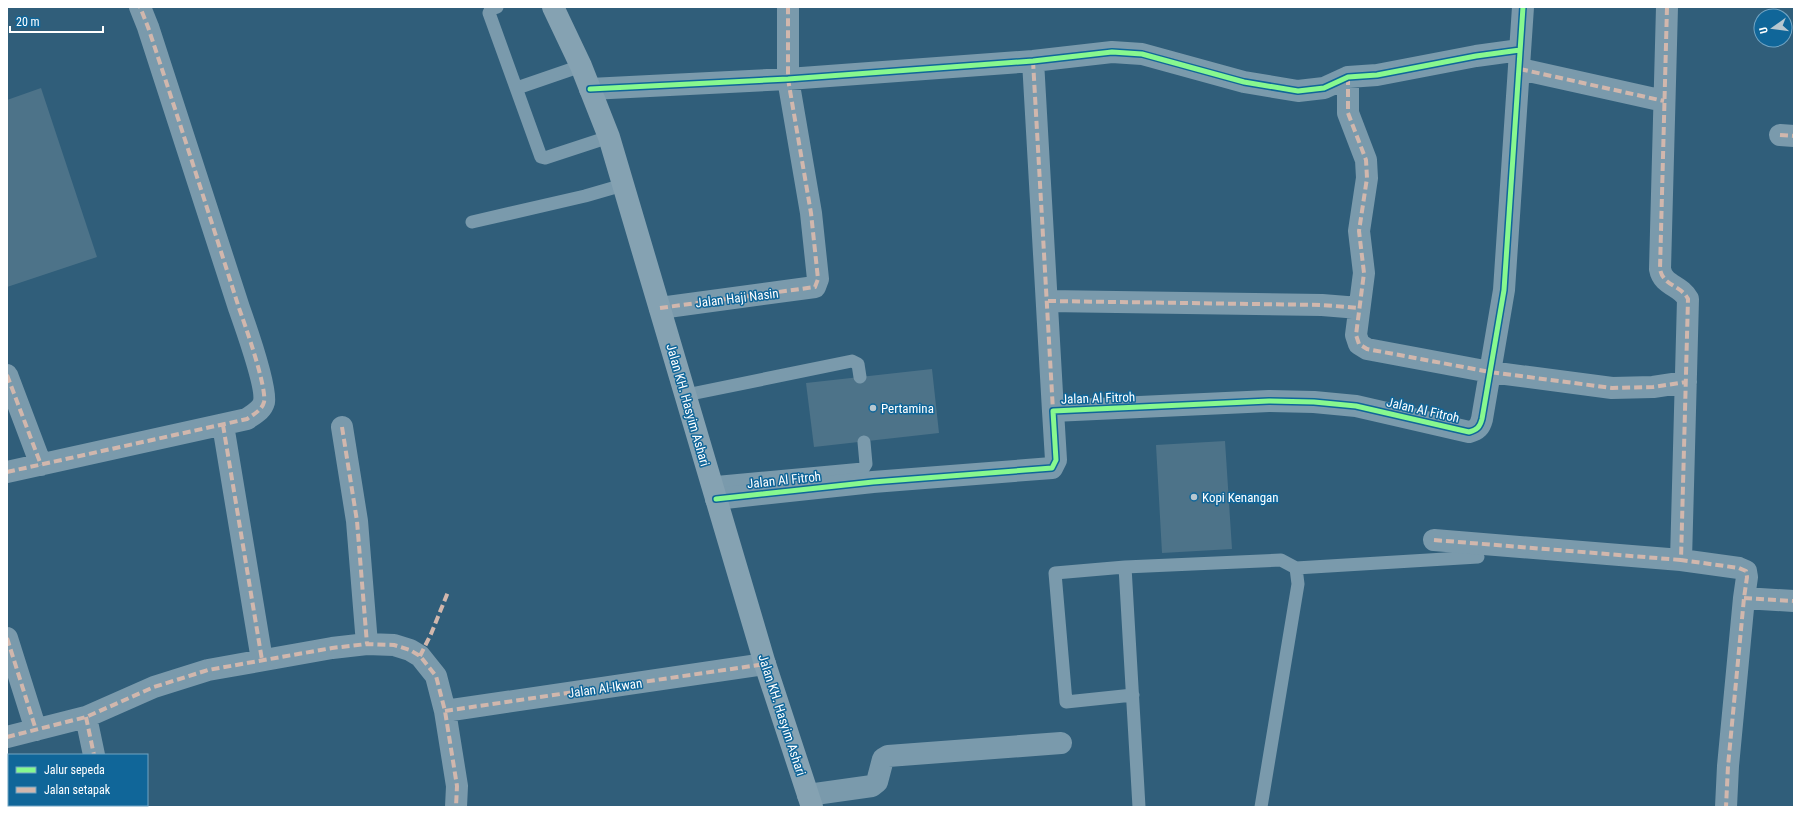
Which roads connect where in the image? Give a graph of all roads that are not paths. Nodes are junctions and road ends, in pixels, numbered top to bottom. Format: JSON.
{"nodes":[{"id":1,"x":140,"y":7,"type":"edge"},
{"id":2,"x":497,"y":7,"type":"edge"},
{"id":3,"x":553,"y":7,"type":"edge"},
{"id":4,"x":788,"y":7,"type":"edge"},
{"id":5,"x":1523,"y":7,"type":"edge"},
{"id":6,"x":1668,"y":7,"type":"edge"},
{"id":7,"x":1520,"y":60,"type":"junction"},
{"id":8,"x":1033,"y":61,"type":"junction"},
{"id":9,"x":581,"y":66,"type":"junction"},
{"id":10,"x":1348,"y":77,"type":"junction"},
{"id":11,"x":788,"y":79,"type":"junction"},
{"id":12,"x":517,"y":88,"type":"junction"},
{"id":13,"x":590,"y":89,"type":"junction"},
{"id":14,"x":1664,"y":102,"type":"junction"},
{"id":15,"x":609,"y":137,"type":"junction"},
{"id":16,"x":623,"y":185,"type":"junction"},
{"id":17,"x":472,"y":222,"type":"dead end"},
{"id":18,"x":1048,"y":301,"type":"junction"},
{"id":19,"x":660,"y":308,"type":"junction"},
{"id":20,"x":1359,"y":308,"type":"junction"},
{"id":21,"x":1490,"y":372,"type":"junction"},
{"id":22,"x":7,"y":375,"type":"edge"},
{"id":23,"x":860,"y":377,"type":"dead end"},
{"id":24,"x":1686,"y":382,"type":"junction"},
{"id":25,"x":686,"y":395,"type":"junction"},
{"id":26,"x":1053,"y":410,"type":"junction"},
{"id":27,"x":222,"y":425,"type":"junction"},
{"id":28,"x":342,"y":428,"type":"dead end"},
{"id":29,"x":864,"y":442,"type":"dead end"},
{"id":30,"x":41,"y":465,"type":"junction"},
{"id":31,"x":7,"y":472,"type":"edge"},
{"id":32,"x":714,"y":491,"type":"junction"},
{"id":33,"x":1434,"y":540,"type":"dead end"},
{"id":34,"x":1478,"y":557,"type":"dead end"},
{"id":35,"x":1681,"y":560,"type":"junction"},
{"id":36,"x":1125,"y":567,"type":"junction"},
{"id":37,"x":1296,"y":568,"type":"junction"},
{"id":38,"x":1744,"y":598,"type":"junction"},
{"id":39,"x":1794,"y":601,"type":"edge"},
{"id":40,"x":7,"y":638,"type":"edge"},
{"id":41,"x":367,"y":644,"type":"junction"},
{"id":42,"x":262,"y":660,"type":"junction"},
{"id":43,"x":765,"y":664,"type":"junction"},
{"id":44,"x":1133,"y":695,"type":"junction"},
{"id":45,"x":446,"y":711,"type":"junction"},
{"id":46,"x":86,"y":717,"type":"junction"},
{"id":47,"x":36,"y":730,"type":"junction"},
{"id":48,"x":7,"y":737,"type":"edge"},
{"id":49,"x":1061,"y":743,"type":"dead end"},
{"id":50,"x":94,"y":754,"type":"edge"},
{"id":51,"x":810,"y":801,"type":"edge"},
{"id":52,"x":456,"y":807,"type":"edge"},
{"id":53,"x":1139,"y":807,"type":"edge"},
{"id":54,"x":1261,"y":807,"type":"edge"},
{"id":55,"x":1726,"y":807,"type":"edge"}],
"edges":[{"from":1,"to":27,"type":"street"},
{"from":2,"to":12,"type":"lane"},
{"from":3,"to":9,"type":"main road","name":"Jalan KH. Hasyim Ashari"},
{"from":4,"to":11,"type":"street"},
{"from":5,"to":7,"type":"street"},
{"from":6,"to":14,"type":"street"},
{"from":7,"to":10,"type":"street"},
{"from":7,"to":14,"type":"street"},
{"from":7,"to":21,"type":"street"},
{"from":8,"to":10,"type":"street"},
{"from":8,"to":11,"type":"street"},
{"from":8,"to":18,"type":"street"},
{"from":9,"to":12,"type":"lane"},
{"from":9,"to":13,"type":"main road","name":"Jalan KH. Hasyim Ashari"},
{"from":10,"to":20,"type":"street"},
{"from":11,"to":13,"type":"street"},
{"from":11,"to":19,"type":"street","name":"Jalan Haji Nasin"},
{"from":12,"to":15,"type":"lane"},
{"from":13,"to":15,"type":"main road","name":"Jalan KH. Hasyim Ashari"},
{"from":14,"to":24,"type":"street"},
{"from":15,"to":16,"type":"main road","name":"Jalan KH. Hasyim Ashari"},
{"from":16,"to":17,"type":"lane"},
{"from":16,"to":19,"type":"main road","name":"Jalan KH. Hasyim Ashari"},
{"from":18,"to":20,"type":"street"},
{"from":18,"to":26,"type":"street"},
{"from":19,"to":25,"type":"main road","name":"Jalan KH. Hasyim Ashari"},
{"from":20,"to":21,"type":"street"},
{"from":21,"to":24,"type":"street"},
{"from":21,"to":26,"type":"street","name":"Jalan Al Fitroh"},
{"from":22,"to":30,"type":"street"},
{"from":23,"to":25,"type":"lane"},
{"from":24,"to":35,"type":"street"},
{"from":25,"to":32,"type":"main road","name":"Jalan KH. Hasyim Ashari"},
{"from":26,"to":32,"type":"street","name":"Jalan Al Fitroh"},
{"from":27,"to":30,"type":"street"},
{"from":27,"to":42,"type":"street"},
{"from":28,"to":41,"type":"street"},
{"from":29,"to":32,"type":"lane"},
{"from":30,"to":31,"type":"street"},
{"from":32,"to":43,"type":"main road","name":"Jalan KH. Hasyim Ashari"},
{"from":33,"to":35,"type":"street"},
{"from":34,"to":37,"type":"lane"},
{"from":35,"to":38,"type":"street"},
{"from":36,"to":37,"type":"lane"},
{"from":36,"to":44,"type":"lane"},
{"from":36,"to":44,"type":"lane"},
{"from":37,"to":54,"type":"lane"},
{"from":38,"to":39,"type":"street"},
{"from":38,"to":55,"type":"street"},
{"from":40,"to":47,"type":"street"},
{"from":41,"to":42,"type":"street"},
{"from":41,"to":45,"type":"street"},
{"from":42,"to":46,"type":"street"},
{"from":43,"to":45,"type":"street","name":"Jalan Al-Ikwan"},
{"from":43,"to":51,"type":"main road","name":"Jalan KH. Hasyim Ashari"},
{"from":44,"to":53,"type":"lane"},
{"from":45,"to":52,"type":"street"},
{"from":46,"to":47,"type":"street"},
{"from":46,"to":50,"type":"street"},
{"from":47,"to":48,"type":"street"},
{"from":49,"to":51,"type":"street"}]}
